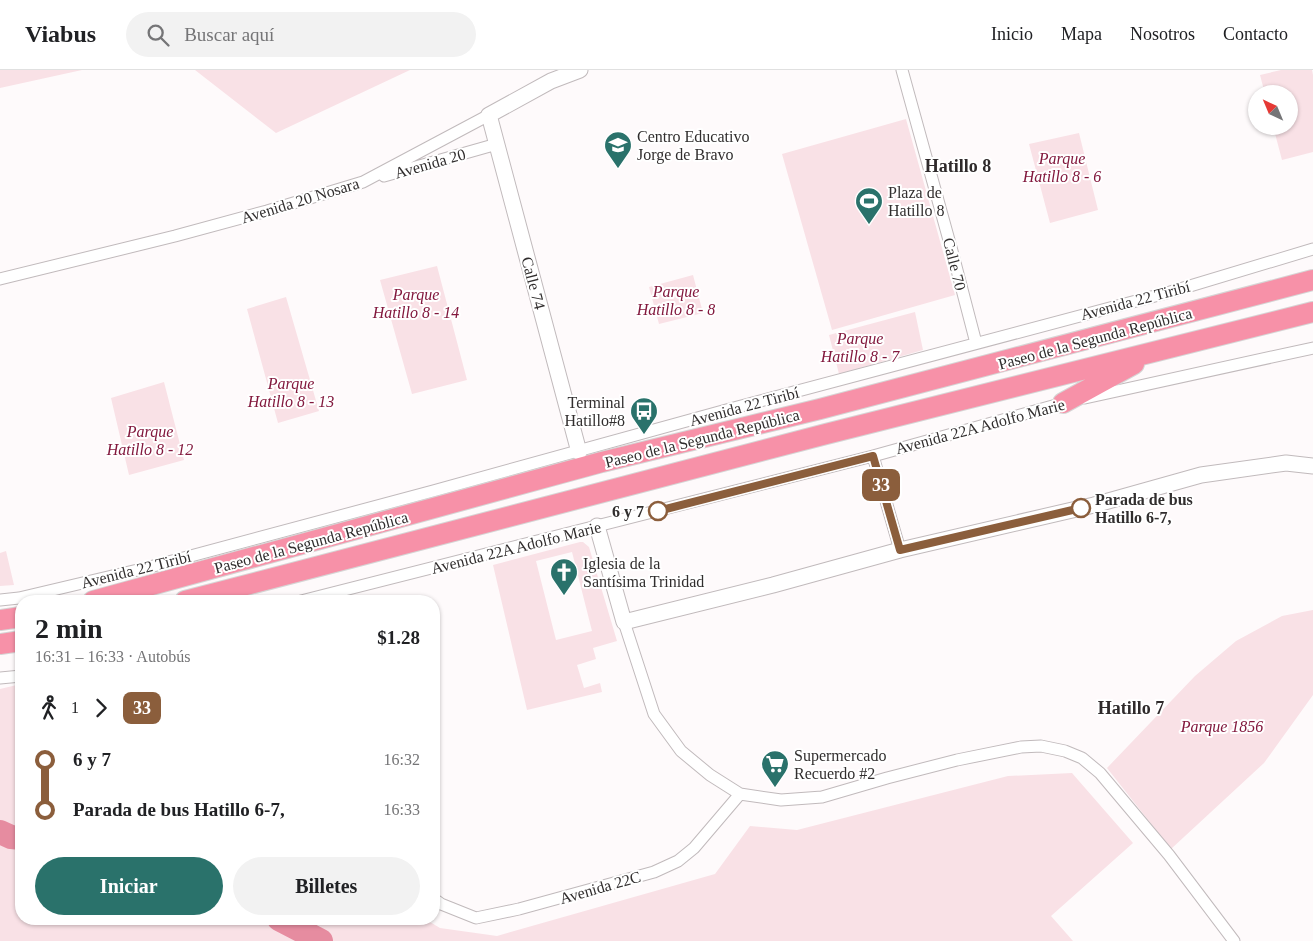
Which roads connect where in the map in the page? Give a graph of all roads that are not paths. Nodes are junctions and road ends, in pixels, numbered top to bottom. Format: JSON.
{"nodes":[{"id":1,"x":580,"y":70,"type":"edge"},
{"id":2,"x":902,"y":70,"type":"edge"},
{"id":3,"x":489,"y":115,"type":"junction"},
{"id":4,"x":497,"y":144,"type":"junction"},
{"id":5,"x":363,"y":182,"type":"junction"},
{"id":6,"x":1313,"y":249,"type":"edge"},
{"id":7,"x":0,"y":280,"type":"edge"},
{"id":8,"x":1313,"y":280,"type":"edge"},
{"id":9,"x":1313,"y":312,"type":"edge"},
{"id":10,"x":976,"y":343,"type":"junction"},
{"id":11,"x":1313,"y":348,"type":"edge"},
{"id":12,"x":1161,"y":350,"type":"junction"},
{"id":13,"x":1063,"y":403,"type":"junction"},
{"id":14,"x":579,"y":452,"type":"junction"},
{"id":15,"x":873,"y":456,"type":"junction"},
{"id":16,"x":602,"y":462,"type":"junction"},
{"id":17,"x":1313,"y":466,"type":"edge"},
{"id":18,"x":597,"y":526,"type":"junction"},
{"id":19,"x":900,"y":550,"type":"junction"},
{"id":20,"x":32,"y":595,"type":"edge"},
{"id":21,"x":115,"y":595,"type":"edge"},
{"id":22,"x":208,"y":595,"type":"edge"},
{"id":23,"x":325,"y":595,"type":"edge"},
{"id":24,"x":15,"y":598,"type":"edge"},
{"id":25,"x":0,"y":600,"type":"edge"},
{"id":26,"x":15,"y":618,"type":"edge"},
{"id":27,"x":0,"y":620,"type":"edge"},
{"id":28,"x":624,"y":622,"type":"junction"},
{"id":29,"x":15,"y":642,"type":"edge"},
{"id":30,"x":0,"y":644,"type":"edge"},
{"id":31,"x":15,"y":677,"type":"edge"},
{"id":32,"x":0,"y":678,"type":"edge"},
{"id":33,"x":740,"y":794,"type":"junction"},
{"id":34,"x":440,"y":903,"type":"edge"},
{"id":35,"x":1234,"y":941,"type":"edge"}],
"edges":[{"from":1,"to":3,"type":"street","name":"Avenida 20 Nosara"},
{"from":2,"to":10,"type":"street","name":"Calle 70"},
{"from":3,"to":4,"type":"street","name":"Calle 74"},
{"from":3,"to":5,"type":"street","name":"Avenida 20 Nosara"},
{"from":4,"to":5,"type":"street","name":"Avenida 20"},
{"from":4,"to":14,"type":"street","name":"Calle 74"},
{"from":5,"to":7,"type":"street","name":"Avenida 20 Nosara"},
{"from":6,"to":10,"type":"street","name":"Avenida 22 Tiribí"},
{"from":8,"to":16,"type":"highway","name":"Paseo de la Segunda República"},
{"from":9,"to":12,"type":"highway","name":"Paseo de la Segunda República"},
{"from":10,"to":14,"type":"street","name":"Avenida 22 Tiribí"},
{"from":11,"to":13,"type":"street","name":"Avenida 22A Adolfo Marie"},
{"from":12,"to":13,"type":"highway"},
{"from":12,"to":22,"type":"highway","name":"Paseo de la Segunda República"},
{"from":13,"to":15,"type":"street","name":"Avenida 22A Adolfo Marie"},
{"from":14,"to":16,"type":"highway"},
{"from":14,"to":20,"type":"street","name":"Avenida 22 Tiribí"},
{"from":15,"to":18,"type":"street","name":"Avenida 22A Adolfo Marie"},
{"from":15,"to":19,"type":"street"},
{"from":16,"to":21,"type":"highway","name":"Paseo de la Segunda República"},
{"from":17,"to":19,"type":"street"},
{"from":18,"to":23,"type":"street","name":"Avenida 22A Adolfo Marie"},
{"from":18,"to":28,"type":"street"},
{"from":19,"to":28,"type":"street"},
{"from":24,"to":25,"type":"street","name":"Avenida 22 Tiribí"},
{"from":26,"to":27,"type":"highway"},
{"from":28,"to":33,"type":"street"},
{"from":29,"to":30,"type":"highway"},
{"from":31,"to":32,"type":"street"},
{"from":33,"to":34,"type":"street","name":"Avenida 22C"},
{"from":33,"to":35,"type":"street"}]}
